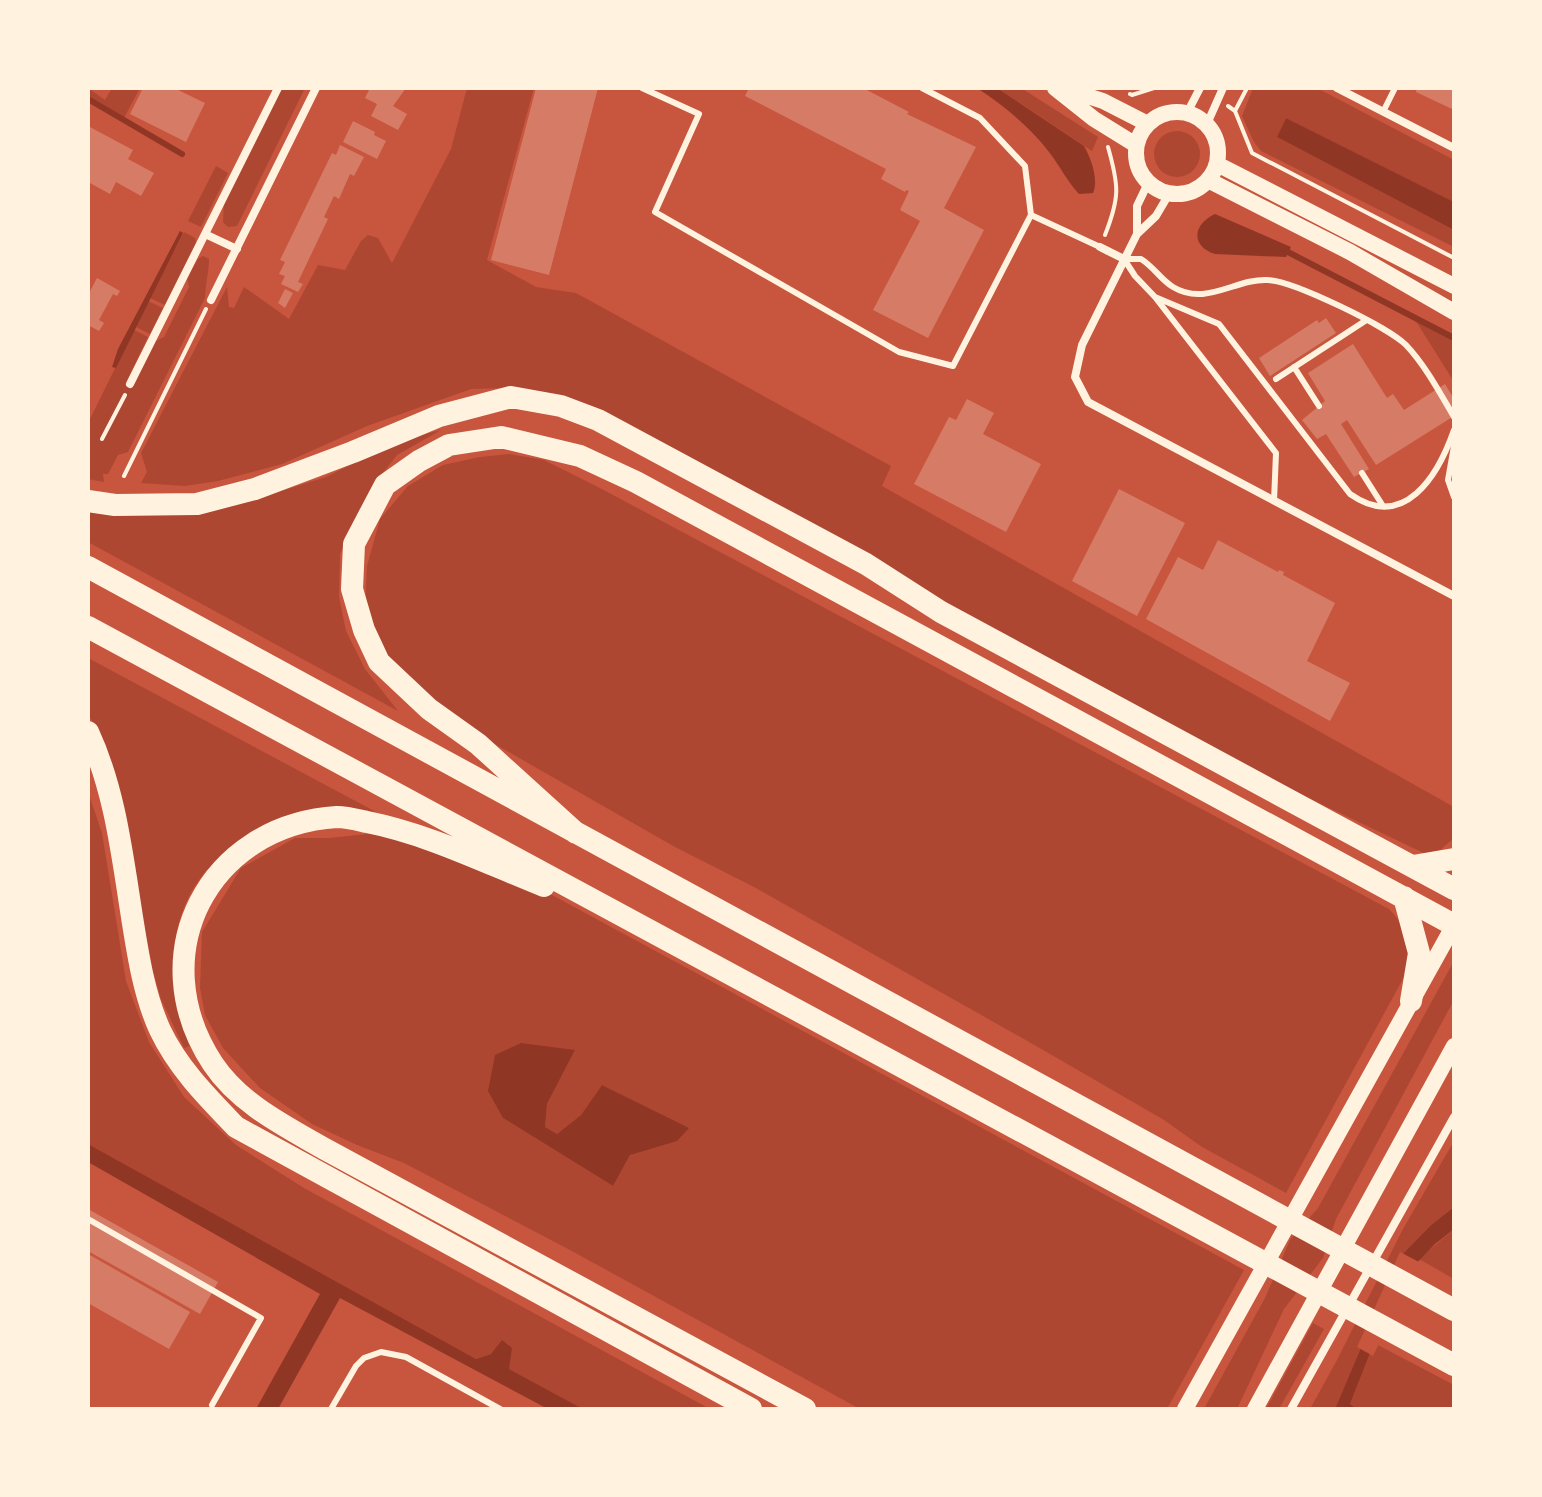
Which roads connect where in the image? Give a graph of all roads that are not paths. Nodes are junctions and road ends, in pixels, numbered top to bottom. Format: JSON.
{"nodes":[{"id":1,"x":278,"y":88,"type":"edge"},
{"id":2,"x":316,"y":88,"type":"edge"},
{"id":3,"x":642,"y":88,"type":"edge"},
{"id":4,"x":922,"y":88,"type":"edge"},
{"id":5,"x":1055,"y":88,"type":"edge"},
{"id":6,"x":1063,"y":88,"type":"edge"},
{"id":7,"x":1200,"y":88,"type":"edge"},
{"id":8,"x":1223,"y":88,"type":"edge"},
{"id":9,"x":1337,"y":88,"type":"edge"},
{"id":10,"x":1395,"y":88,"type":"edge"},
{"id":11,"x":1383,"y":112,"type":"junction"},
{"id":12,"x":1187,"y":113,"type":"junction"},
{"id":13,"x":1148,"y":124,"type":"junction"},
{"id":14,"x":1207,"y":124,"type":"junction"},
{"id":15,"x":1136,"y":145,"type":"junction"},
{"id":16,"x":1454,"y":148,"type":"edge"},
{"id":17,"x":1217,"y":164,"type":"junction"},
{"id":18,"x":1208,"y":180,"type":"junction"},
{"id":19,"x":1148,"y":183,"type":"junction"},
{"id":20,"x":1169,"y":194,"type":"junction"},
{"id":21,"x":1031,"y":215,"type":"junction"},
{"id":22,"x":205,"y":234,"type":"junction"},
{"id":23,"x":1137,"y":234,"type":"junction"},
{"id":24,"x":1100,"y":247,"type":"joint"},
{"id":25,"x":237,"y":249,"type":"junction"},
{"id":26,"x":1124,"y":259,"type":"junction"},
{"id":27,"x":1454,"y":286,"type":"edge"},
{"id":28,"x":1155,"y":297,"type":"junction"},
{"id":29,"x":211,"y":300,"type":"road end"},
{"id":30,"x":1454,"y":312,"type":"edge"},
{"id":31,"x":1365,"y":321,"type":"junction"},
{"id":32,"x":1294,"y":367,"type":"junction"},
{"id":33,"x":1276,"y":379,"type":"dead end"},
{"id":34,"x":130,"y":384,"type":"road end"},
{"id":35,"x":1319,"y":406,"type":"dead end"},
{"id":36,"x":1454,"y":417,"type":"edge"},
{"id":37,"x":1454,"y":430,"type":"edge"},
{"id":38,"x":1454,"y":446,"type":"edge"},
{"id":39,"x":1362,"y":473,"type":"dead end"},
{"id":40,"x":1454,"y":497,"type":"edge"},
{"id":41,"x":88,"y":501,"type":"edge"},
{"id":42,"x":1274,"y":501,"type":"junction"},
{"id":43,"x":1383,"y":506,"type":"junction"},
{"id":44,"x":96,"y":572,"type":"edge"},
{"id":45,"x":1454,"y":596,"type":"edge"},
{"id":46,"x":88,"y":627,"type":"edge"},
{"id":47,"x":88,"y":732,"type":"edge"},
{"id":48,"x":576,"y":833,"type":"junction"},
{"id":49,"x":1454,"y":859,"type":"edge"},
{"id":50,"x":1413,"y":866,"type":"junction"},
{"id":51,"x":1454,"y":889,"type":"edge"},
{"id":52,"x":1404,"y":897,"type":"junction"},
{"id":53,"x":642,"y":925,"type":"junction"},
{"id":54,"x":1454,"y":925,"type":"edge"},
{"id":55,"x":1411,"y":1001,"type":"junction"},
{"id":56,"x":1454,"y":1046,"type":"edge"},
{"id":57,"x":1454,"y":1117,"type":"edge"},
{"id":58,"x":88,"y":1219,"type":"edge"},
{"id":59,"x":1448,"y":1307,"type":"edge"},
{"id":60,"x":1454,"y":1365,"type":"edge"},
{"id":61,"x":212,"y":1405,"type":"dead end"},
{"id":62,"x":331,"y":1409,"type":"edge"},
{"id":63,"x":500,"y":1409,"type":"edge"},
{"id":64,"x":751,"y":1409,"type":"edge"},
{"id":65,"x":805,"y":1409,"type":"edge"},
{"id":66,"x":1185,"y":1409,"type":"edge"},
{"id":67,"x":1255,"y":1409,"type":"edge"},
{"id":68,"x":1291,"y":1409,"type":"edge"}],
"edges":[{"from":1,"to":22,"type":"street"},
{"from":2,"to":25,"type":"street"},
{"from":3,"to":21,"type":"lane"},
{"from":4,"to":21,"type":"lane"},
{"from":5,"to":15,"type":"main road"},
{"from":6,"to":13,"type":"main road"},
{"from":7,"to":12,"type":"street"},
{"from":8,"to":14,"type":"street"},
{"from":9,"to":11,"type":"street"},
{"from":10,"to":11,"type":"lane"},
{"from":11,"to":16,"type":"street"},
{"from":12,"to":13,"type":"main road"},
{"from":12,"to":14,"type":"main road"},
{"from":13,"to":15,"type":"main road"},
{"from":14,"to":17,"type":"main road"},
{"from":15,"to":19,"type":"main road"},
{"from":17,"to":18,"type":"main road"},
{"from":17,"to":27,"type":"main road"},
{"from":18,"to":20,"type":"main road"},
{"from":18,"to":30,"type":"main road"},
{"from":19,"to":20,"type":"main road"},
{"from":19,"to":23,"type":"street"},
{"from":20,"to":23,"type":"street"},
{"from":21,"to":24,"type":"lane"},
{"from":22,"to":25,"type":"street"},
{"from":22,"to":34,"type":"street"},
{"from":23,"to":26,"type":"street"},
{"from":24,"to":26,"type":"street"},
{"from":25,"to":29,"type":"street"},
{"from":26,"to":28,"type":"lane"},
{"from":26,"to":31,"type":"lane"},
{"from":26,"to":42,"type":"street"},
{"from":28,"to":42,"type":"lane"},
{"from":28,"to":43,"type":"lane"},
{"from":31,"to":32,"type":"lane"},
{"from":31,"to":36,"type":"lane"},
{"from":32,"to":33,"type":"lane"},
{"from":32,"to":35,"type":"lane"},
{"from":37,"to":43,"type":"lane"},
{"from":38,"to":40,"type":"lane"},
{"from":39,"to":43,"type":"lane"},
{"from":41,"to":50,"type":"highway"},
{"from":42,"to":45,"type":"street"},
{"from":44,"to":48,"type":"highway"},
{"from":46,"to":53,"type":"highway"},
{"from":47,"to":64,"type":"highway"},
{"from":48,"to":52,"type":"highway"},
{"from":48,"to":59,"type":"highway"},
{"from":49,"to":50,"type":"highway"},
{"from":50,"to":51,"type":"highway"},
{"from":52,"to":54,"type":"highway"},
{"from":52,"to":55,"type":"highway"},
{"from":53,"to":60,"type":"highway"},
{"from":53,"to":65,"type":"highway"},
{"from":54,"to":55,"type":"main road"},
{"from":55,"to":66,"type":"main road"},
{"from":56,"to":67,"type":"main road"},
{"from":57,"to":68,"type":"street"},
{"from":58,"to":61,"type":"lane"},
{"from":62,"to":63,"type":"lane"}]}
